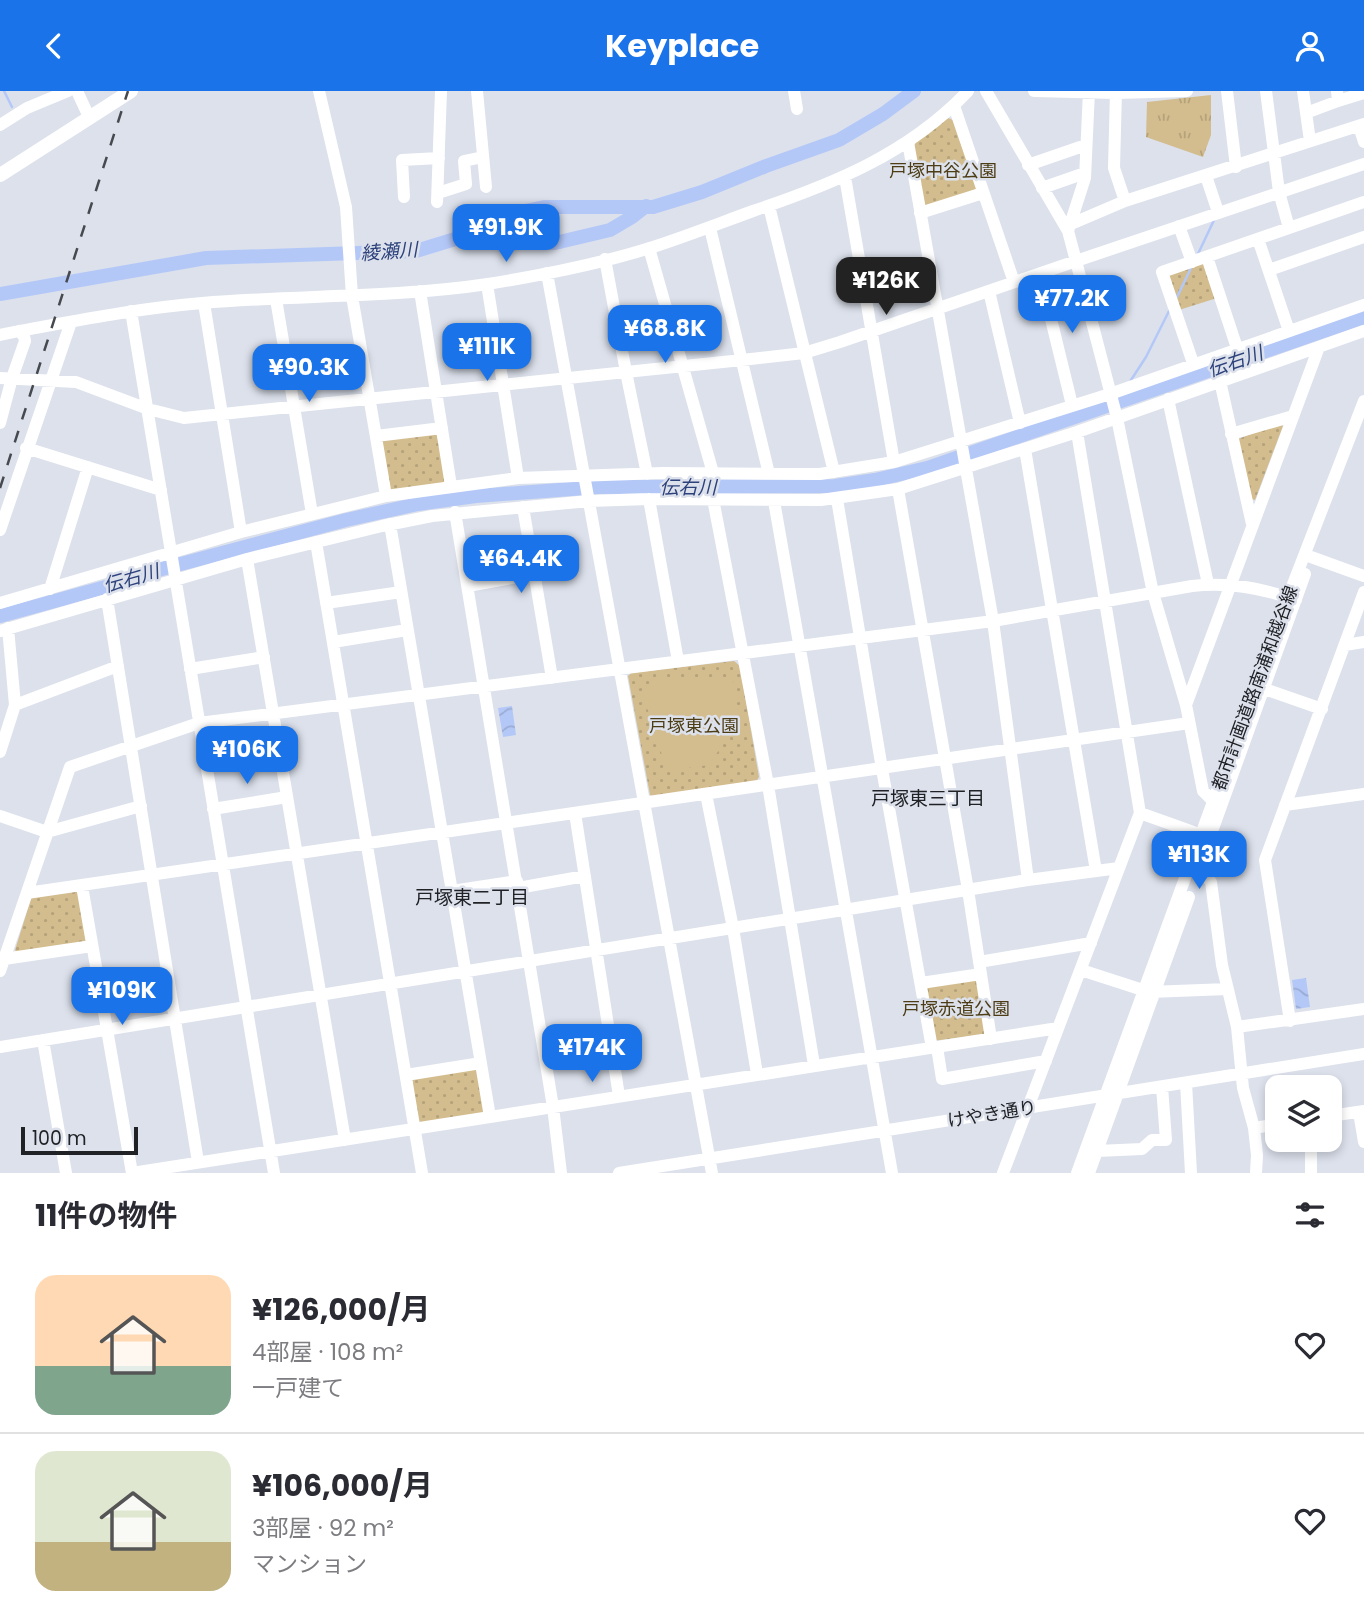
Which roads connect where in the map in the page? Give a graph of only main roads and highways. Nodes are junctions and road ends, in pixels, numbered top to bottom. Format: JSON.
{"nodes":[{"id":1,"x":131,"y":91,"type":"edge"},
{"id":2,"x":0,"y":175,"type":"edge"}],
"edges":[{"from":1,"to":2,"type":"main road"}]}
